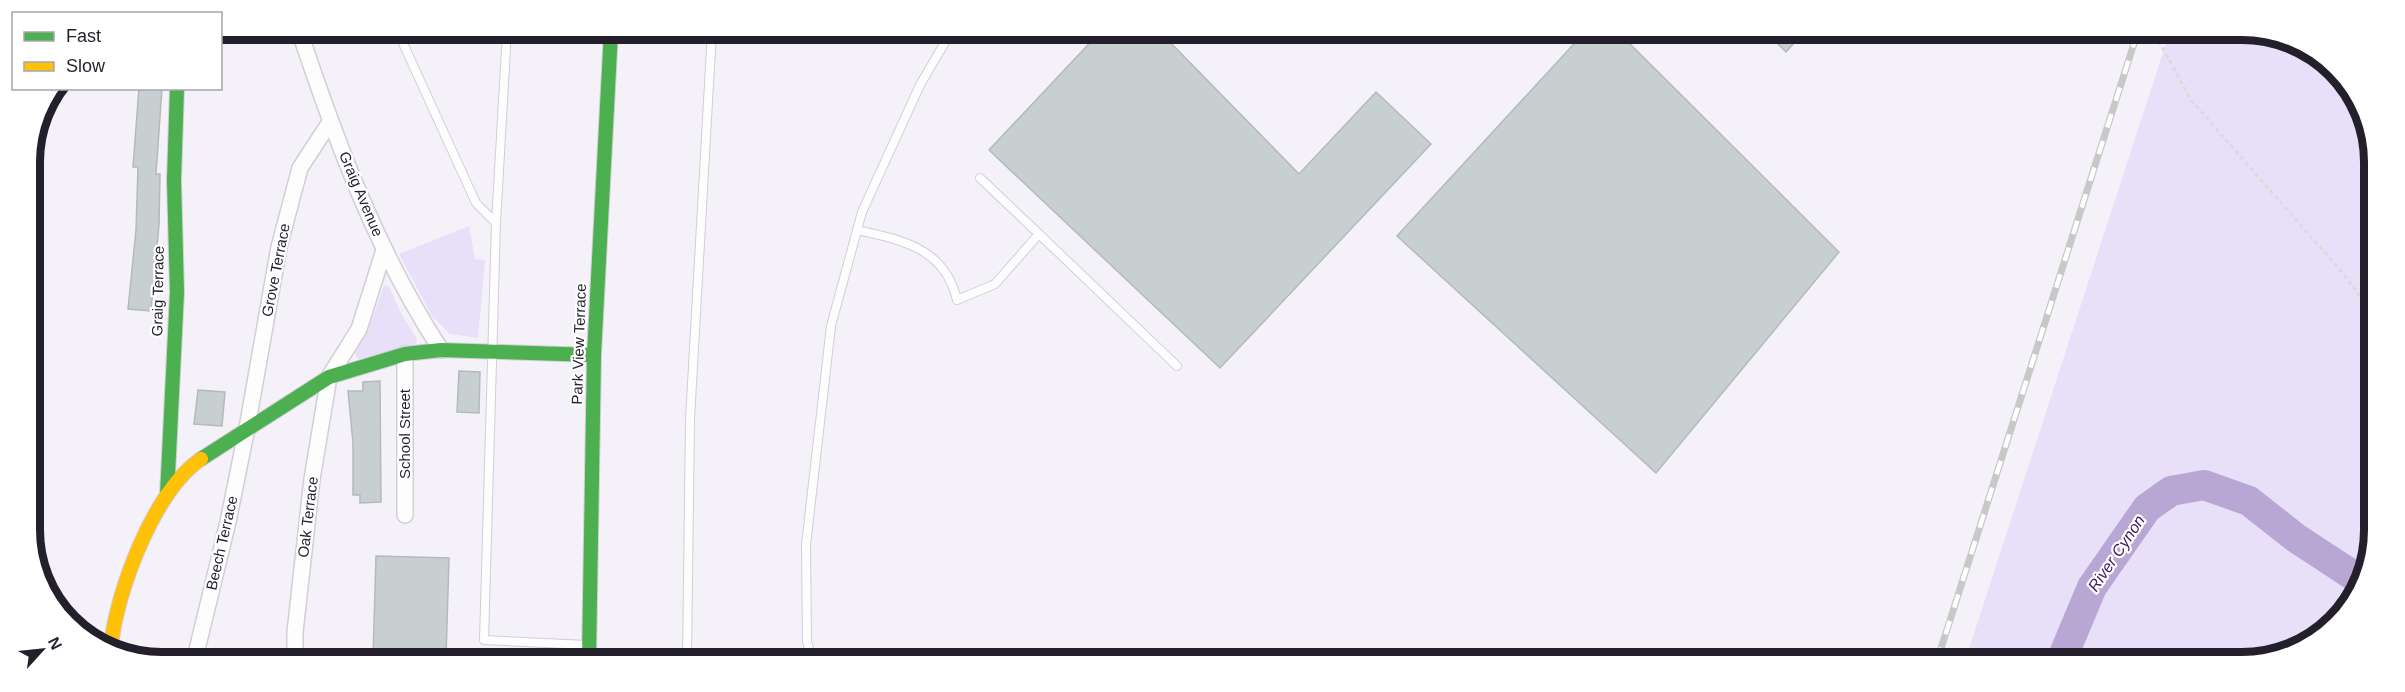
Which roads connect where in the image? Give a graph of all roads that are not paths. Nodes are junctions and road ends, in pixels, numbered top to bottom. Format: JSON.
{"nodes":[{"id":1,"x":302,"y":40,"type":"edge"},
{"id":2,"x":402,"y":40,"type":"edge"},
{"id":3,"x":506,"y":40,"type":"edge"},
{"id":4,"x":611,"y":40,"type":"edge"},
{"id":5,"x":711,"y":40,"type":"edge"},
{"id":6,"x":946,"y":40,"type":"edge"},
{"id":7,"x":177,"y":90,"type":"edge"},
{"id":8,"x":330,"y":122,"type":"junction"},
{"id":9,"x":980,"y":178,"type":"dead end"},
{"id":10,"x":496,"y":223,"type":"junction"},
{"id":11,"x":857,"y":230,"type":"junction"},
{"id":12,"x":1039,"y":234,"type":"junction"},
{"id":13,"x":384,"y":250,"type":"junction"},
{"id":14,"x":441,"y":350,"type":"junction"},
{"id":15,"x":493,"y":353,"type":"junction"},
{"id":16,"x":405,"y":354,"type":"junction"},
{"id":17,"x":594,"y":356,"type":"junction"},
{"id":18,"x":1177,"y":366,"type":"dead end"},
{"id":19,"x":329,"y":377,"type":"junction"},
{"id":20,"x":247,"y":428,"type":"junction"},
{"id":21,"x":167,"y":495,"type":"junction"},
{"id":22,"x":405,"y":515,"type":"dead end"},
{"id":23,"x":112,"y":640,"type":"edge"},
{"id":24,"x":197,"y":652,"type":"edge"},
{"id":25,"x":294,"y":652,"type":"edge"},
{"id":26,"x":587,"y":652,"type":"edge"},
{"id":27,"x":589,"y":652,"type":"edge"},
{"id":28,"x":687,"y":652,"type":"edge"},
{"id":29,"x":810,"y":652,"type":"edge"}],
"edges":[{"from":1,"to":8,"type":"street","name":"Graig Avenue"},
{"from":2,"to":10,"type":"lane"},
{"from":3,"to":10,"type":"lane"},
{"from":4,"to":17,"type":"street","name":"Park View Terrace"},
{"from":5,"to":28,"type":"lane"},
{"from":6,"to":11,"type":"lane"},
{"from":7,"to":21,"type":"street","name":"Graig Terrace"},
{"from":8,"to":13,"type":"street","name":"Graig Avenue"},
{"from":8,"to":20,"type":"street","name":"Grove Terrace"},
{"from":9,"to":12,"type":"lane"},
{"from":10,"to":15,"type":"lane"},
{"from":11,"to":12,"type":"lane"},
{"from":11,"to":29,"type":"lane"},
{"from":12,"to":18,"type":"lane"},
{"from":13,"to":14,"type":"street","name":"Graig Avenue"},
{"from":13,"to":19,"type":"street"},
{"from":14,"to":15,"type":"street"},
{"from":14,"to":16,"type":"street"},
{"from":15,"to":17,"type":"street"},
{"from":15,"to":26,"type":"lane"},
{"from":16,"to":19,"type":"street"},
{"from":16,"to":22,"type":"street","name":"School Street"},
{"from":17,"to":27,"type":"street","name":"Park View Terrace"},
{"from":19,"to":20,"type":"street"},
{"from":19,"to":25,"type":"street","name":"Oak Terrace"},
{"from":20,"to":21,"type":"street"},
{"from":20,"to":24,"type":"street","name":"Beech Terrace"},
{"from":21,"to":23,"type":"street"}]}
